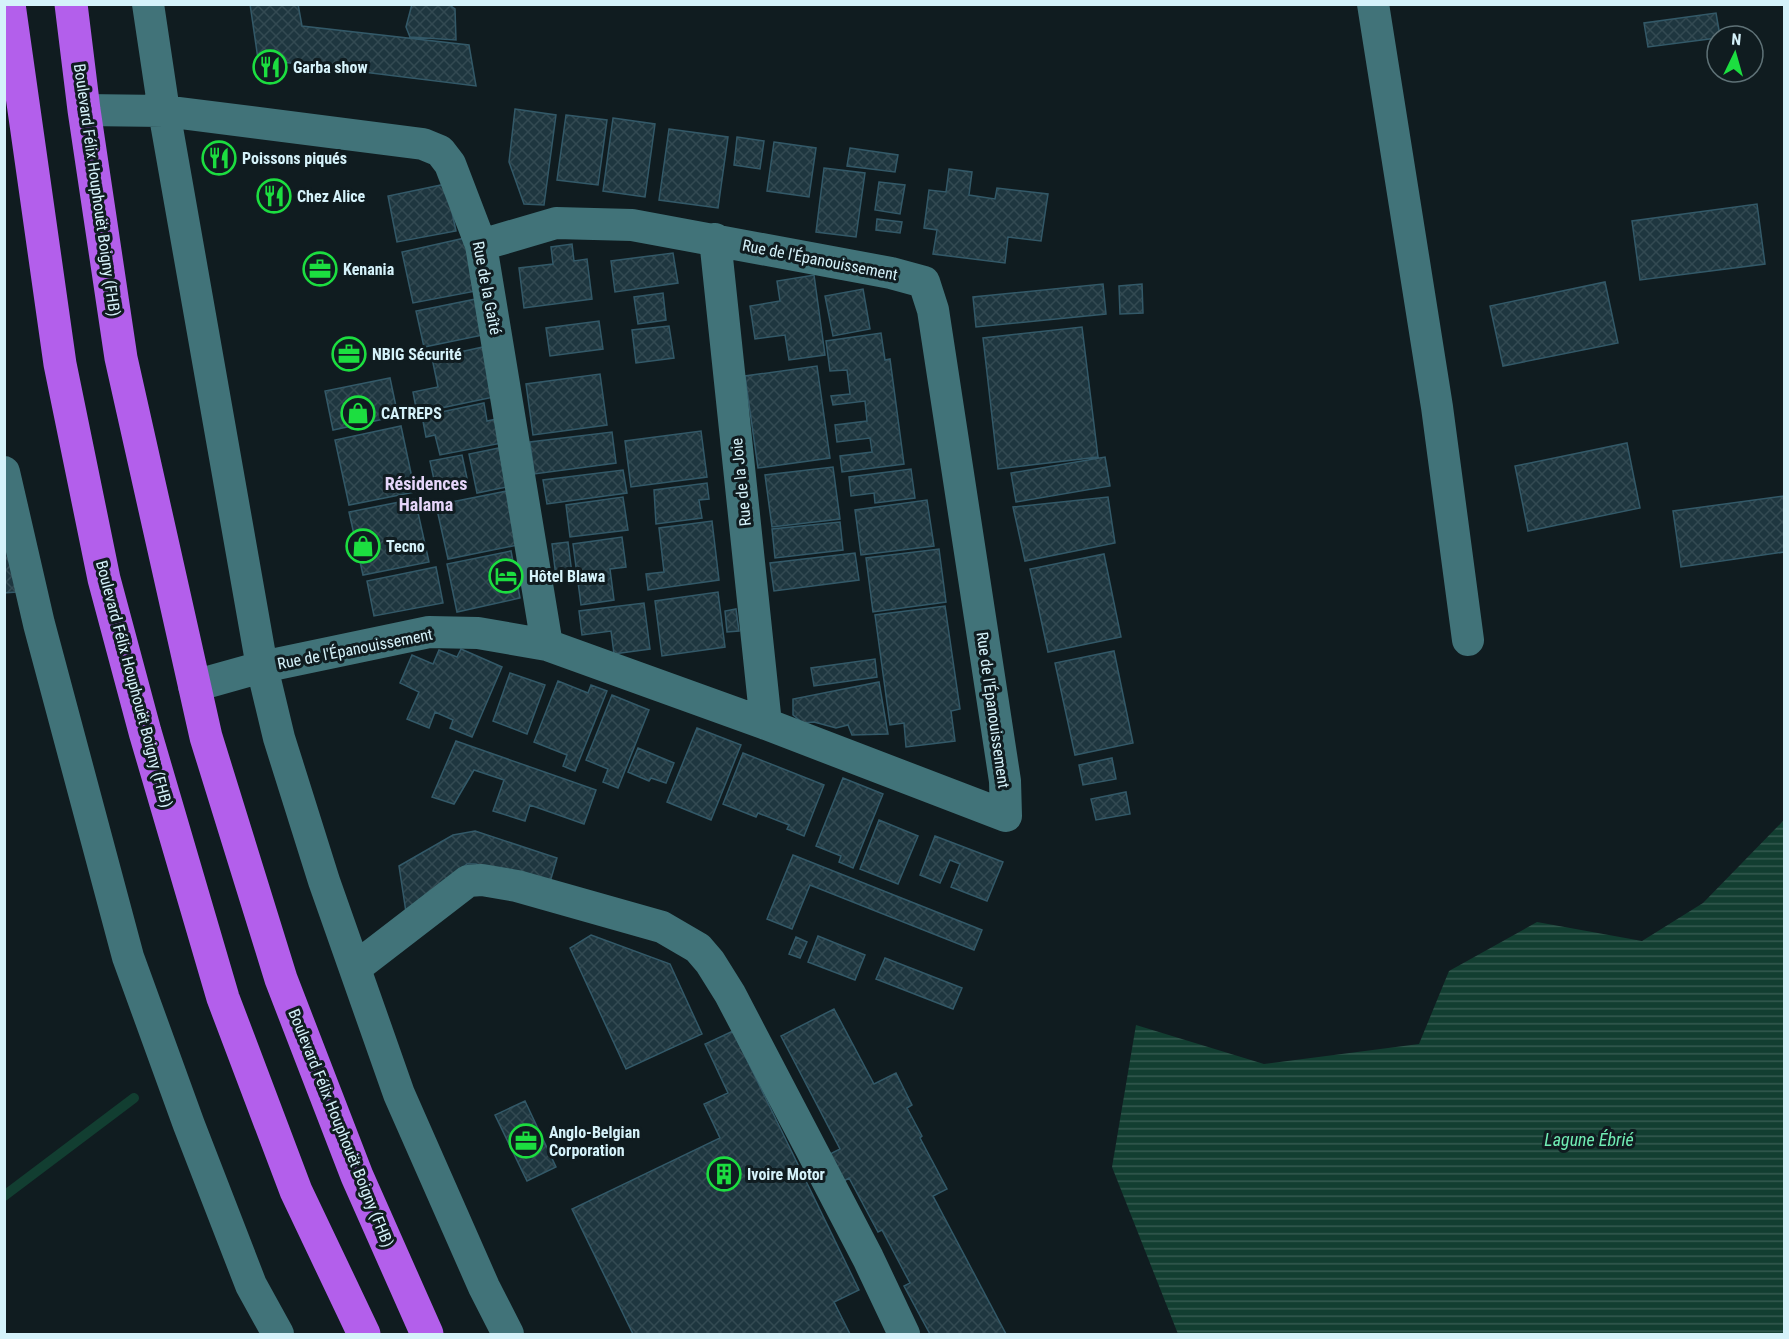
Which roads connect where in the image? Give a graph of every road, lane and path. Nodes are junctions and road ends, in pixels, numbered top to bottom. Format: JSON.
{"nodes":[{"id":1,"x":9,"y":4,"type":"edge"},
{"id":2,"x":70,"y":4,"type":"edge"},
{"id":3,"x":148,"y":4,"type":"edge"},
{"id":4,"x":1373,"y":4,"type":"edge"},
{"id":5,"x":84,"y":110,"type":"junction"},
{"id":6,"x":164,"y":111,"type":"junction"},
{"id":7,"x":715,"y":239,"type":"junction"},
{"id":8,"x":481,"y":245,"type":"junction"},
{"id":9,"x":4,"y":472,"type":"edge"},
{"id":10,"x":1468,"y":640,"type":"dead end"},
{"id":11,"x":547,"y":645,"type":"junction"},
{"id":12,"x":262,"y":667,"type":"junction"},
{"id":13,"x":194,"y":686,"type":"junction"},
{"id":14,"x":766,"y":724,"type":"junction"},
{"id":15,"x":355,"y":968,"type":"junction"},
{"id":16,"x":278,"y":1335,"type":"edge"},
{"id":17,"x":364,"y":1335,"type":"edge"},
{"id":18,"x":427,"y":1335,"type":"edge"},
{"id":19,"x":508,"y":1335,"type":"edge"},
{"id":20,"x":904,"y":1335,"type":"edge"}],
"edges":[{"from":1,"to":17,"type":"highway","name":"Boulevard Félix Houphouët Boigny (FHB)"},
{"from":2,"to":5,"type":"highway","name":"Boulevard Félix Houphouët Boigny (FHB)"},
{"from":3,"to":6,"type":"street"},
{"from":4,"to":10,"type":"street"},
{"from":5,"to":6,"type":"street","name":"Rue de la Gaîté"},
{"from":5,"to":13,"type":"highway","name":"Boulevard Félix Houphouët Boigny (FHB)"},
{"from":6,"to":8,"type":"street","name":"Rue de la Gaîté"},
{"from":6,"to":12,"type":"street"},
{"from":7,"to":8,"type":"street","name":"Rue de l'Épanouissement"},
{"from":7,"to":14,"type":"street","name":"Rue de la Joie"},
{"from":7,"to":14,"type":"street","name":"Rue de l'Épanouissement"},
{"from":8,"to":11,"type":"street","name":"Rue de la Gaîté"},
{"from":9,"to":16,"type":"street"},
{"from":11,"to":12,"type":"street","name":"Rue de l'Épanouissement"},
{"from":11,"to":14,"type":"street","name":"Rue de l'Épanouissement"},
{"from":12,"to":13,"type":"street","name":"Rue de l'Épanouissement"},
{"from":12,"to":15,"type":"street"},
{"from":13,"to":18,"type":"highway","name":"Boulevard Félix Houphouët Boigny (FHB)"},
{"from":15,"to":19,"type":"street"},
{"from":15,"to":20,"type":"street"}]}
